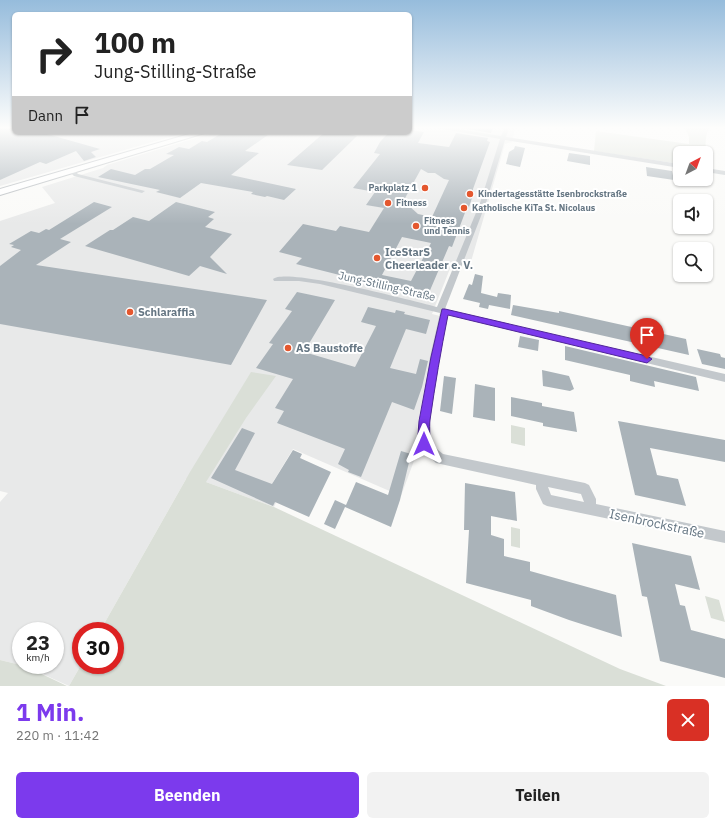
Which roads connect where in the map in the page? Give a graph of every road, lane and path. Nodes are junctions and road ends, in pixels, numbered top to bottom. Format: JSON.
{"nodes":[{"id":1,"x":96,"y":160,"type":"edge"},
{"id":2,"x":109,"y":160,"type":"edge"},
{"id":3,"x":496,"y":160,"type":"edge"},
{"id":4,"x":642,"y":160,"type":"edge"},
{"id":5,"x":673,"y":165,"type":"edge"},
{"id":6,"x":72,"y":171,"type":"junction"},
{"id":7,"x":713,"y":171,"type":"edge"},
{"id":8,"x":725,"y":173,"type":"edge"},
{"id":9,"x":0,"y":188,"type":"edge"},
{"id":10,"x":142,"y":191,"type":"dead end"},
{"id":11,"x":0,"y":192,"type":"edge"},
{"id":12,"x":277,"y":279,"type":"dead end"},
{"id":13,"x":443,"y":311,"type":"junction"},
{"id":14,"x":725,"y":378,"type":"edge"},
{"id":15,"x":542,"y":480,"type":"junction"},
{"id":16,"x":590,"y":509,"type":"junction"},
{"id":17,"x":725,"y":537,"type":"edge"}],
"edges":[{"from":1,"to":9,"type":"main road"},
{"from":2,"to":6,"type":"main road"},
{"from":3,"to":13,"type":"street"},
{"from":4,"to":5,"type":"street"},
{"from":6,"to":10,"type":"street"},
{"from":6,"to":11,"type":"main road"},
{"from":7,"to":8,"type":"street"},
{"from":12,"to":13,"type":"street","name":"Jung-Stilling-Straße"},
{"from":13,"to":14,"type":"street","name":"Jung-Stilling-Straße"},
{"from":13,"to":15,"type":"street"},
{"from":15,"to":16,"type":"street","name":"Isenbrockstraße"},
{"from":15,"to":16,"type":"street"},
{"from":16,"to":17,"type":"street","name":"Isenbrockstraße"}]}
